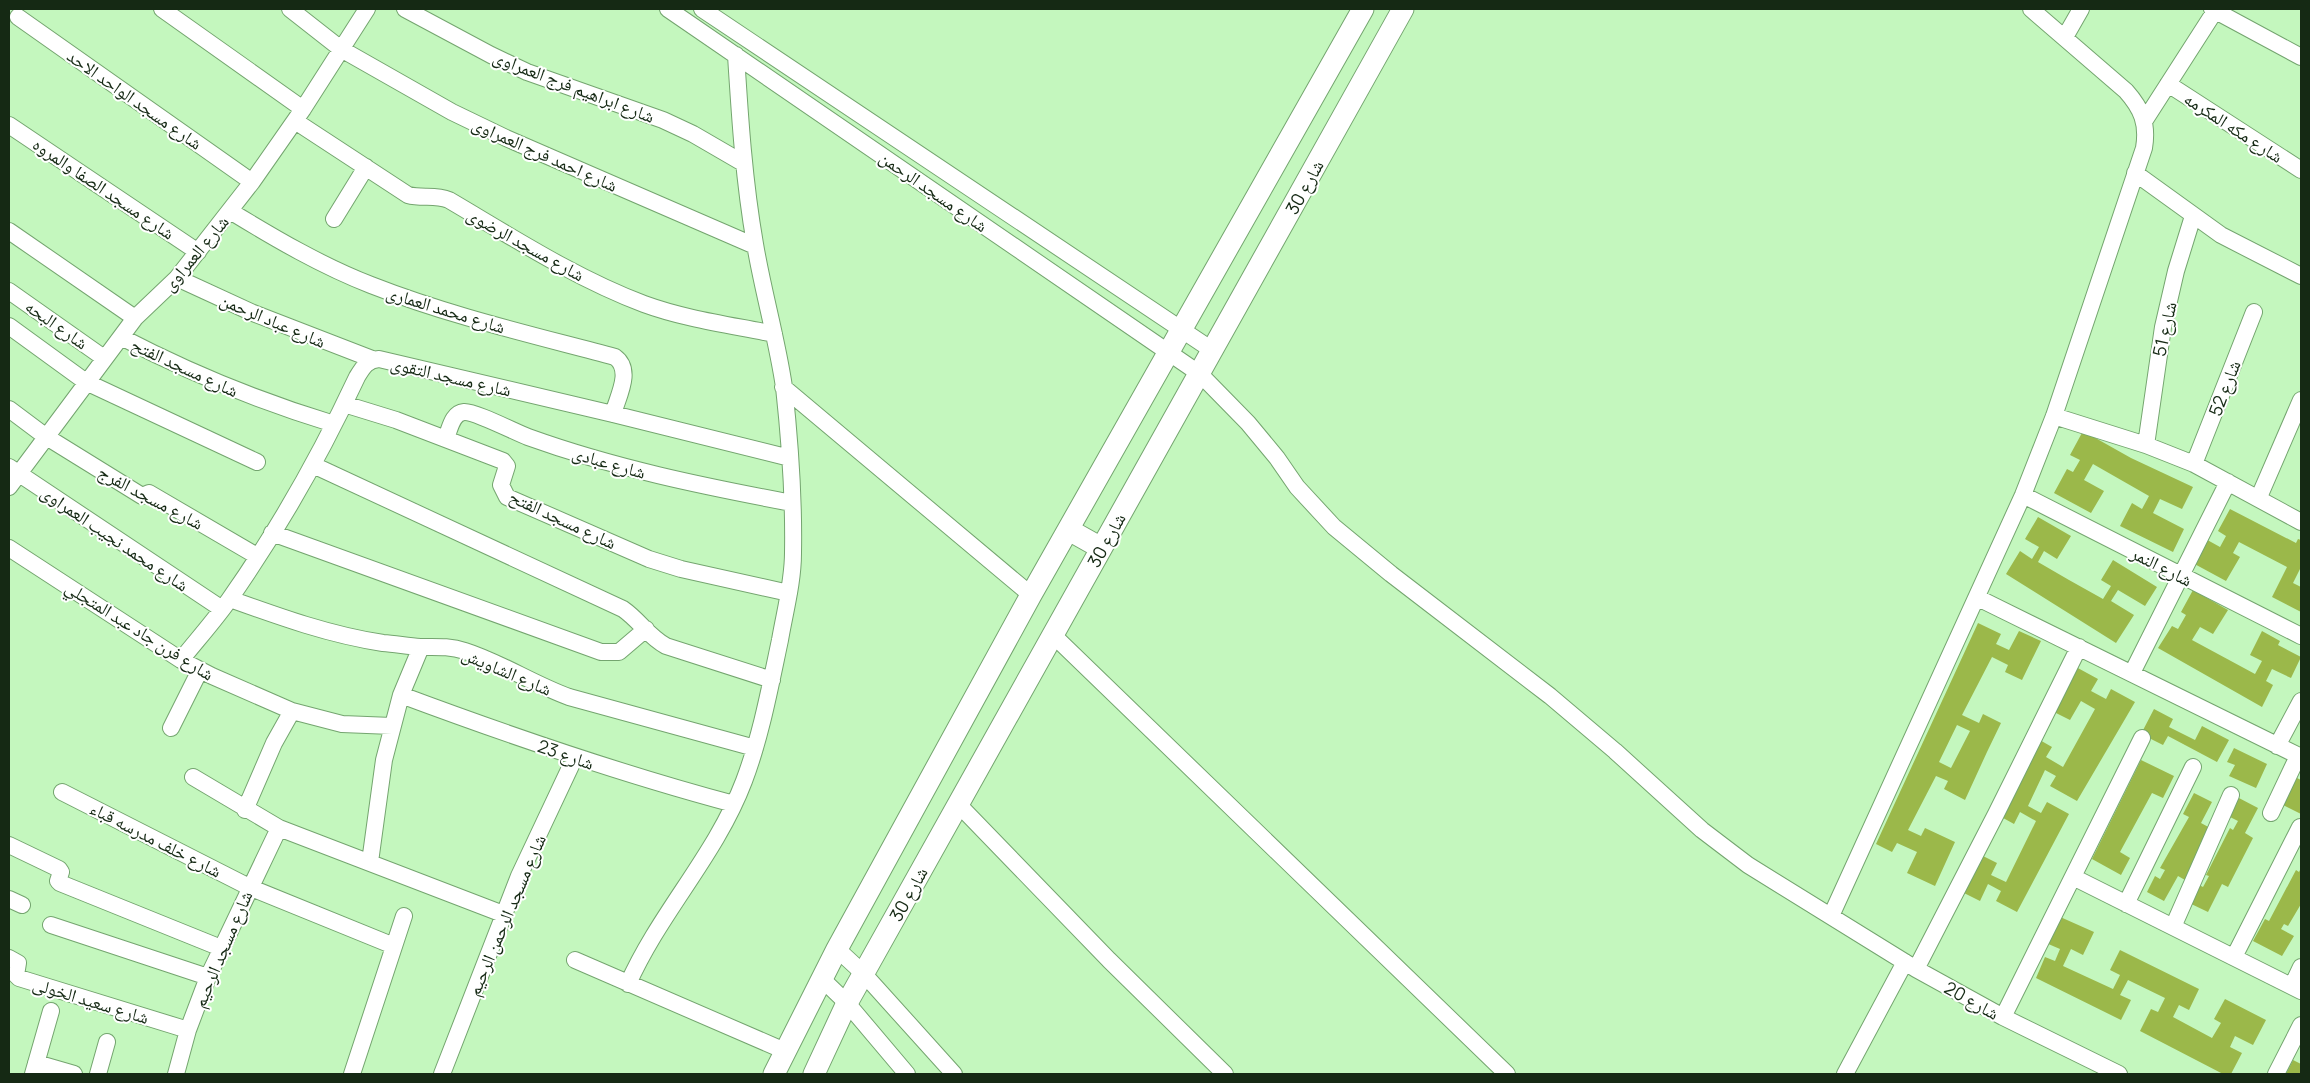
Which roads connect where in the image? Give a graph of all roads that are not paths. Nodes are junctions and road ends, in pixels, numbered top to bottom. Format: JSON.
{"nodes":[{"id":1,"x":162,"y":9,"type":"edge"},
{"id":2,"x":290,"y":9,"type":"edge"},
{"id":3,"x":367,"y":9,"type":"edge"},
{"id":4,"x":405,"y":9,"type":"edge"},
{"id":5,"x":668,"y":9,"type":"edge"},
{"id":6,"x":702,"y":9,"type":"edge"},
{"id":7,"x":1362,"y":9,"type":"edge"},
{"id":8,"x":1403,"y":9,"type":"edge"},
{"id":9,"x":2031,"y":9,"type":"edge"},
{"id":10,"x":2081,"y":9,"type":"edge"},
{"id":11,"x":2213,"y":10,"type":"edge"},
{"id":12,"x":17,"y":17,"type":"edge"},
{"id":13,"x":2065,"y":37,"type":"junction"},
{"id":14,"x":342,"y":49,"type":"junction"},
{"id":15,"x":736,"y":55,"type":"junction"},
{"id":16,"x":2301,"y":57,"type":"edge"},
{"id":17,"x":2168,"y":84,"type":"junction"},
{"id":18,"x":299,"y":115,"type":"junction"},
{"id":19,"x":2145,"y":120,"type":"junction"},
{"id":20,"x":9,"y":125,"type":"edge"},
{"id":21,"x":743,"y":163,"type":"junction"},
{"id":22,"x":366,"y":167,"type":"junction"},
{"id":23,"x":2301,"y":170,"type":"edge"},
{"id":24,"x":2135,"y":173,"type":"junction"},
{"id":25,"x":252,"y":182,"type":"junction"},
{"id":26,"x":230,"y":211,"type":"junction"},
{"id":27,"x":2193,"y":216,"type":"junction"},
{"id":28,"x":334,"y":219,"type":"dead end"},
{"id":29,"x":9,"y":231,"type":"edge"},
{"id":30,"x":755,"y":246,"type":"junction"},
{"id":31,"x":198,"y":252,"type":"junction"},
{"id":32,"x":2301,"y":276,"type":"edge"},
{"id":33,"x":177,"y":278,"type":"junction"},
{"id":34,"x":9,"y":291,"type":"edge"},
{"id":35,"x":2254,"y":312,"type":"dead end"},
{"id":36,"x":136,"y":318,"type":"junction"},
{"id":37,"x":9,"y":326,"type":"edge"},
{"id":38,"x":1179,"y":330,"type":"junction"},
{"id":39,"x":774,"y":334,"type":"junction"},
{"id":40,"x":121,"y":337,"type":"junction"},
{"id":41,"x":1212,"y":350,"type":"junction"},
{"id":42,"x":1167,"y":352,"type":"junction"},
{"id":43,"x":104,"y":358,"type":"junction"},
{"id":44,"x":372,"y":359,"type":"junction"},
{"id":45,"x":1200,"y":374,"type":"junction"},
{"id":46,"x":86,"y":382,"type":"junction"},
{"id":47,"x":783,"y":387,"type":"junction"},
{"id":48,"x":2301,"y":400,"type":"edge"},
{"id":49,"x":344,"y":404,"type":"junction"},
{"id":50,"x":9,"y":409,"type":"edge"},
{"id":51,"x":613,"y":414,"type":"junction"},
{"id":52,"x":2054,"y":416,"type":"junction"},
{"id":53,"x":334,"y":424,"type":"junction"},
{"id":54,"x":45,"y":436,"type":"junction"},
{"id":55,"x":446,"y":438,"type":"junction"},
{"id":56,"x":2146,"y":445,"type":"junction"},
{"id":57,"x":790,"y":458,"type":"junction"},
{"id":58,"x":257,"y":462,"type":"dead end"},
{"id":59,"x":2194,"y":464,"type":"junction"},
{"id":60,"x":313,"y":465,"type":"junction"},
{"id":61,"x":14,"y":470,"type":"edge"},
{"id":62,"x":2228,"y":482,"type":"junction"},
{"id":63,"x":9,"y":487,"type":"edge"},
{"id":64,"x":2023,"y":495,"type":"junction"},
{"id":65,"x":2259,"y":497,"type":"junction"},
{"id":66,"x":792,"y":504,"type":"junction"},
{"id":67,"x":2301,"y":522,"type":"edge"},
{"id":68,"x":1068,"y":530,"type":"junction"},
{"id":69,"x":272,"y":534,"type":"junction"},
{"id":70,"x":9,"y":548,"type":"edge"},
{"id":71,"x":1101,"y":548,"type":"junction"},
{"id":72,"x":257,"y":556,"type":"junction"},
{"id":73,"x":2181,"y":576,"type":"junction"},
{"id":74,"x":789,"y":593,"type":"junction"},
{"id":75,"x":1032,"y":595,"type":"junction"},
{"id":76,"x":1978,"y":598,"type":"junction"},
{"id":77,"x":226,"y":604,"type":"junction"},
{"id":78,"x":646,"y":629,"type":"junction"},
{"id":79,"x":1052,"y":634,"type":"junction"},
{"id":80,"x":2301,"y":636,"type":"edge"},
{"id":81,"x":421,"y":647,"type":"junction"},
{"id":82,"x":2079,"y":647,"type":"junction"},
{"id":83,"x":181,"y":660,"type":"junction"},
{"id":84,"x":200,"y":670,"type":"junction"},
{"id":85,"x":2132,"y":673,"type":"junction"},
{"id":86,"x":772,"y":680,"type":"junction"},
{"id":87,"x":401,"y":695,"type":"junction"},
{"id":88,"x":2301,"y":701,"type":"edge"},
{"id":89,"x":292,"y":711,"type":"junction"},
{"id":90,"x":392,"y":726,"type":"junction"},
{"id":91,"x":171,"y":728,"type":"dead end"},
{"id":92,"x":2142,"y":738,"type":"dead end"},
{"id":93,"x":2278,"y":746,"type":"junction"},
{"id":94,"x":755,"y":748,"type":"junction"},
{"id":95,"x":575,"y":757,"type":"junction"},
{"id":96,"x":2300,"y":757,"type":"edge"},
{"id":97,"x":2193,"y":767,"type":"dead end"},
{"id":98,"x":193,"y":777,"type":"dead end"},
{"id":99,"x":62,"y":792,"type":"dead end"},
{"id":100,"x":2232,"y":795,"type":"dead end"},
{"id":101,"x":734,"y":804,"type":"junction"},
{"id":102,"x":958,"y":804,"type":"junction"},
{"id":103,"x":245,"y":810,"type":"junction"},
{"id":104,"x":2271,"y":813,"type":"dead end"},
{"id":105,"x":2300,"y":827,"type":"dead end"},
{"id":106,"x":279,"y":828,"type":"junction"},
{"id":107,"x":9,"y":845,"type":"edge"},
{"id":108,"x":370,"y":862,"type":"junction"},
{"id":109,"x":2073,"y":877,"type":"junction"},
{"id":110,"x":250,"y":886,"type":"junction"},
{"id":111,"x":2126,"y":904,"type":"junction"},
{"id":112,"x":503,"y":914,"type":"junction"},
{"id":113,"x":404,"y":916,"type":"dead end"},
{"id":114,"x":1831,"y":916,"type":"junction"},
{"id":115,"x":51,"y":926,"type":"dead end"},
{"id":116,"x":2172,"y":927,"type":"junction"},
{"id":117,"x":394,"y":946,"type":"junction"},
{"id":118,"x":220,"y":948,"type":"junction"},
{"id":119,"x":837,"y":949,"type":"junction"},
{"id":120,"x":2234,"y":957,"type":"junction"},
{"id":121,"x":9,"y":958,"type":"edge"},
{"id":122,"x":575,"y":960,"type":"dead end"},
{"id":123,"x":1910,"y":965,"type":"junction"},
{"id":124,"x":2301,"y":967,"type":"edge"},
{"id":125,"x":863,"y":973,"type":"junction"},
{"id":126,"x":208,"y":976,"type":"junction"},
{"id":127,"x":822,"y":979,"type":"junction"},
{"id":128,"x":628,"y":984,"type":"junction"},
{"id":129,"x":2296,"y":989,"type":"edge"},
{"id":130,"x":847,"y":1003,"type":"junction"},
{"id":131,"x":51,"y":1011,"type":"dead end"},
{"id":132,"x":2003,"y":1017,"type":"junction"},
{"id":133,"x":2301,"y":1025,"type":"edge"},
{"id":134,"x":188,"y":1030,"type":"junction"},
{"id":135,"x":107,"y":1042,"type":"dead end"},
{"id":136,"x":785,"y":1051,"type":"junction"},
{"id":137,"x":34,"y":1069,"type":"edge"},
{"id":138,"x":74,"y":1074,"type":"edge"},
{"id":139,"x":98,"y":1074,"type":"edge"},
{"id":140,"x":176,"y":1074,"type":"edge"},
{"id":141,"x":352,"y":1074,"type":"edge"},
{"id":142,"x":442,"y":1074,"type":"edge"},
{"id":143,"x":774,"y":1074,"type":"edge"},
{"id":144,"x":814,"y":1074,"type":"edge"},
{"id":145,"x":907,"y":1074,"type":"edge"},
{"id":146,"x":954,"y":1074,"type":"edge"},
{"id":147,"x":1225,"y":1074,"type":"edge"},
{"id":148,"x":1507,"y":1074,"type":"edge"},
{"id":149,"x":1845,"y":1074,"type":"edge"},
{"id":150,"x":2119,"y":1074,"type":"edge"},
{"id":151,"x":2276,"y":1074,"type":"edge"}],
"edges":[{"from":1,"to":18,"type":"street","name":"شارع مسجد الرضوى"},
{"from":2,"to":14,"type":"street","name":"شارع احمد فرج العمراوى"},
{"from":3,"to":14,"type":"street","name":"شارع العمراوى"},
{"from":4,"to":21,"type":"street","name":"شارع ابراهيم فرج العمراوى"},
{"from":5,"to":15,"type":"street","name":"شارع مسجد الرحمن"},
{"from":6,"to":38,"type":"street","name":"شارع مسجد الرحمن"},
{"from":7,"to":38,"type":"street","name":"شارع 30"},
{"from":8,"to":41,"type":"street","name":"شارع 30"},
{"from":9,"to":13,"type":"street"},
{"from":10,"to":13,"type":"street"},
{"from":11,"to":16,"type":"street"},
{"from":11,"to":17,"type":"street"},
{"from":12,"to":25,"type":"street","name":"شارع مسجد الواحد الاحد"},
{"from":13,"to":19,"type":"street"},
{"from":14,"to":18,"type":"street","name":"شارع العمراوى"},
{"from":14,"to":30,"type":"street","name":"شارع احمد فرج العمراوى"},
{"from":15,"to":21,"type":"street"},
{"from":15,"to":42,"type":"street","name":"شارع مسجد الرحمن"},
{"from":17,"to":19,"type":"street"},
{"from":17,"to":23,"type":"street","name":"شارع مكه المكرمه"},
{"from":18,"to":22,"type":"street","name":"شارع مسجد الرضوى"},
{"from":18,"to":25,"type":"street","name":"شارع العمراوى"},
{"from":19,"to":24,"type":"street"},
{"from":20,"to":31,"type":"street","name":"شارع مسجد الصفا والمروه"},
{"from":21,"to":30,"type":"street"},
{"from":22,"to":28,"type":"street"},
{"from":22,"to":39,"type":"street","name":"شارع مسجد الرضوى"},
{"from":24,"to":27,"type":"street"},
{"from":24,"to":52,"type":"street"},
{"from":25,"to":26,"type":"street","name":"شارع العمراوى"},
{"from":26,"to":31,"type":"street","name":"شارع العمراوى"},
{"from":26,"to":51,"type":"street","name":"شارع محمد العمارى"},
{"from":27,"to":32,"type":"street"},
{"from":27,"to":56,"type":"street","name":"شارع 51"},
{"from":29,"to":36,"type":"street"},
{"from":30,"to":39,"type":"street"},
{"from":31,"to":33,"type":"street","name":"شارع العمراوى"},
{"from":33,"to":36,"type":"street","name":"شارع العمراوى"},
{"from":33,"to":44,"type":"street","name":"شارع عباد الرحمن"},
{"from":34,"to":43,"type":"street","name":"شارع البحه"},
{"from":35,"to":59,"type":"street","name":"شارع 52"},
{"from":36,"to":40,"type":"street","name":"شارع العمراوى"},
{"from":37,"to":46,"type":"street"},
{"from":38,"to":41,"type":"street","name":"شارع مسجد الرحمن"},
{"from":38,"to":42,"type":"street","name":"شارع 30"},
{"from":39,"to":47,"type":"street"},
{"from":40,"to":43,"type":"street","name":"شارع العمراوى"},
{"from":40,"to":53,"type":"street","name":"شارع مسجد الفتح"},
{"from":41,"to":45,"type":"street","name":"شارع 30"},
{"from":42,"to":45,"type":"street","name":"شارع مسجد الرحمن"},
{"from":42,"to":68,"type":"street","name":"شارع 30"},
{"from":43,"to":46,"type":"street","name":"شارع العمراوى"},
{"from":44,"to":49,"type":"street","name":"شارع مسجد التقوى"},
{"from":44,"to":51,"type":"street","name":"شارع مسجد التقوى"},
{"from":45,"to":71,"type":"street","name":"شارع 30"},
{"from":45,"to":114,"type":"street","name":"شارع مسجد الرحمن"},
{"from":46,"to":54,"type":"street","name":"شارع العمراوى"},
{"from":46,"to":58,"type":"street"},
{"from":47,"to":57,"type":"street"},
{"from":47,"to":75,"type":"street"},
{"from":48,"to":65,"type":"street"},
{"from":49,"to":53,"type":"street","name":"شارع مسجد التقوى"},
{"from":49,"to":55,"type":"street","name":"شارع مسجد الفتح"},
{"from":50,"to":54,"type":"street"},
{"from":51,"to":57,"type":"street","name":"شارع مسجد التقوى"},
{"from":52,"to":56,"type":"street"},
{"from":52,"to":64,"type":"street"},
{"from":53,"to":60,"type":"street","name":"شارع مسجد التقوى"},
{"from":54,"to":61,"type":"street","name":"شارع العمراوى"},
{"from":54,"to":72,"type":"street","name":"شارع مسجد الفرج"},
{"from":55,"to":66,"type":"street","name":"شارع عبادى"},
{"from":55,"to":74,"type":"street","name":"شارع مسجد الفتح"},
{"from":56,"to":59,"type":"street"},
{"from":57,"to":66,"type":"street"},
{"from":59,"to":62,"type":"street"},
{"from":60,"to":69,"type":"street","name":"شارع مسجد التقوى"},
{"from":60,"to":78,"type":"street"},
{"from":61,"to":63,"type":"street","name":"شارع العمراوى"},
{"from":61,"to":77,"type":"street","name":"شارع محمد نجيب العمراوى"},
{"from":62,"to":65,"type":"street"},
{"from":62,"to":73,"type":"street"},
{"from":64,"to":73,"type":"street","name":"شارع النمر"},
{"from":64,"to":76,"type":"street"},
{"from":65,"to":67,"type":"street"},
{"from":66,"to":74,"type":"street"},
{"from":68,"to":71,"type":"street"},
{"from":68,"to":75,"type":"street","name":"شارع 30"},
{"from":69,"to":72,"type":"street","name":"شارع مسجد التقوى"},
{"from":69,"to":78,"type":"street"},
{"from":70,"to":83,"type":"street","name":"شارع فرن جاد عبد المتجلي"},
{"from":71,"to":79,"type":"street","name":"شارع 30"},
{"from":72,"to":77,"type":"street","name":"شارع مسجد التقوى"},
{"from":73,"to":80,"type":"street","name":"شارع النمر"},
{"from":73,"to":85,"type":"street"},
{"from":74,"to":86,"type":"street"},
{"from":75,"to":119,"type":"street","name":"شارع 30"},
{"from":76,"to":82,"type":"street"},
{"from":76,"to":114,"type":"street"},
{"from":77,"to":81,"type":"street","name":"شارع الشاويش"},
{"from":77,"to":83,"type":"street","name":"شارع مسجد التقوى"},
{"from":78,"to":86,"type":"street"},
{"from":79,"to":102,"type":"street","name":"شارع 30"},
{"from":79,"to":148,"type":"street"},
{"from":81,"to":87,"type":"street"},
{"from":81,"to":94,"type":"street","name":"شارع الشاويش"},
{"from":82,"to":85,"type":"street"},
{"from":82,"to":123,"type":"street"},
{"from":83,"to":84,"type":"street","name":"شارع فرن جاد عبد المتجلي"},
{"from":84,"to":89,"type":"street","name":"شارع فرن جاد عبد المتجلي"},
{"from":84,"to":91,"type":"street"},
{"from":85,"to":93,"type":"street"},
{"from":86,"to":94,"type":"street"},
{"from":87,"to":90,"type":"street"},
{"from":87,"to":95,"type":"street","name":"شارع 23"},
{"from":88,"to":93,"type":"street"},
{"from":89,"to":90,"type":"street","name":"شارع فرن جاد عبد المتجلي"},
{"from":89,"to":103,"type":"street"},
{"from":90,"to":108,"type":"street"},
{"from":92,"to":109,"type":"street"},
{"from":93,"to":96,"type":"street"},
{"from":94,"to":101,"type":"street"},
{"from":95,"to":101,"type":"street","name":"شارع 23"},
{"from":95,"to":112,"type":"street","name":"شارع مسجد الرحمن الرحيم"},
{"from":96,"to":104,"type":"street"},
{"from":97,"to":111,"type":"street"},
{"from":98,"to":103,"type":"street"},
{"from":99,"to":110,"type":"street","name":"شارع خلف مدرسه قباء"},
{"from":100,"to":116,"type":"street"},
{"from":101,"to":128,"type":"street"},
{"from":102,"to":125,"type":"street","name":"شارع 30"},
{"from":102,"to":147,"type":"street"},
{"from":103,"to":106,"type":"street"},
{"from":105,"to":120,"type":"street"},
{"from":106,"to":108,"type":"street"},
{"from":106,"to":110,"type":"street","name":"شارع مسجد الرحيم"},
{"from":107,"to":118,"type":"street"},
{"from":108,"to":112,"type":"street"},
{"from":109,"to":111,"type":"street"},
{"from":109,"to":132,"type":"street"},
{"from":110,"to":117,"type":"street","name":"شارع خلف مدرسه قباء"},
{"from":110,"to":118,"type":"street","name":"شارع مسجد الرحيم"},
{"from":111,"to":116,"type":"street"},
{"from":112,"to":142,"type":"street","name":"شارع مسجد الرحمن الرحيم"},
{"from":113,"to":117,"type":"street"},
{"from":114,"to":123,"type":"street","name":"شارع 20"},
{"from":115,"to":126,"type":"street"},
{"from":116,"to":120,"type":"street"},
{"from":117,"to":141,"type":"street"},
{"from":118,"to":126,"type":"street","name":"شارع مسجد الرحيم"},
{"from":119,"to":125,"type":"street"},
{"from":119,"to":127,"type":"street","name":"شارع 30"},
{"from":120,"to":129,"type":"street"},
{"from":121,"to":134,"type":"street","name":"شارع سعيد الخولى"},
{"from":122,"to":128,"type":"street"},
{"from":123,"to":132,"type":"street","name":"شارع 20"},
{"from":123,"to":149,"type":"street"},
{"from":124,"to":129,"type":"street"},
{"from":125,"to":130,"type":"street","name":"شارع 30"},
{"from":125,"to":146,"type":"street"},
{"from":126,"to":134,"type":"street","name":"شارع مسجد الرحيم"},
{"from":127,"to":130,"type":"street"},
{"from":127,"to":136,"type":"street","name":"شارع 30"},
{"from":128,"to":136,"type":"street"},
{"from":130,"to":144,"type":"street","name":"شارع 30"},
{"from":130,"to":145,"type":"street"},
{"from":131,"to":137,"type":"street"},
{"from":132,"to":150,"type":"street","name":"شارع 20"},
{"from":133,"to":151,"type":"street"},
{"from":134,"to":140,"type":"street","name":"شارع مسجد الرحيم"},
{"from":135,"to":139,"type":"street"},
{"from":136,"to":143,"type":"street","name":"شارع 30"},
{"from":137,"to":138,"type":"street"}]}
